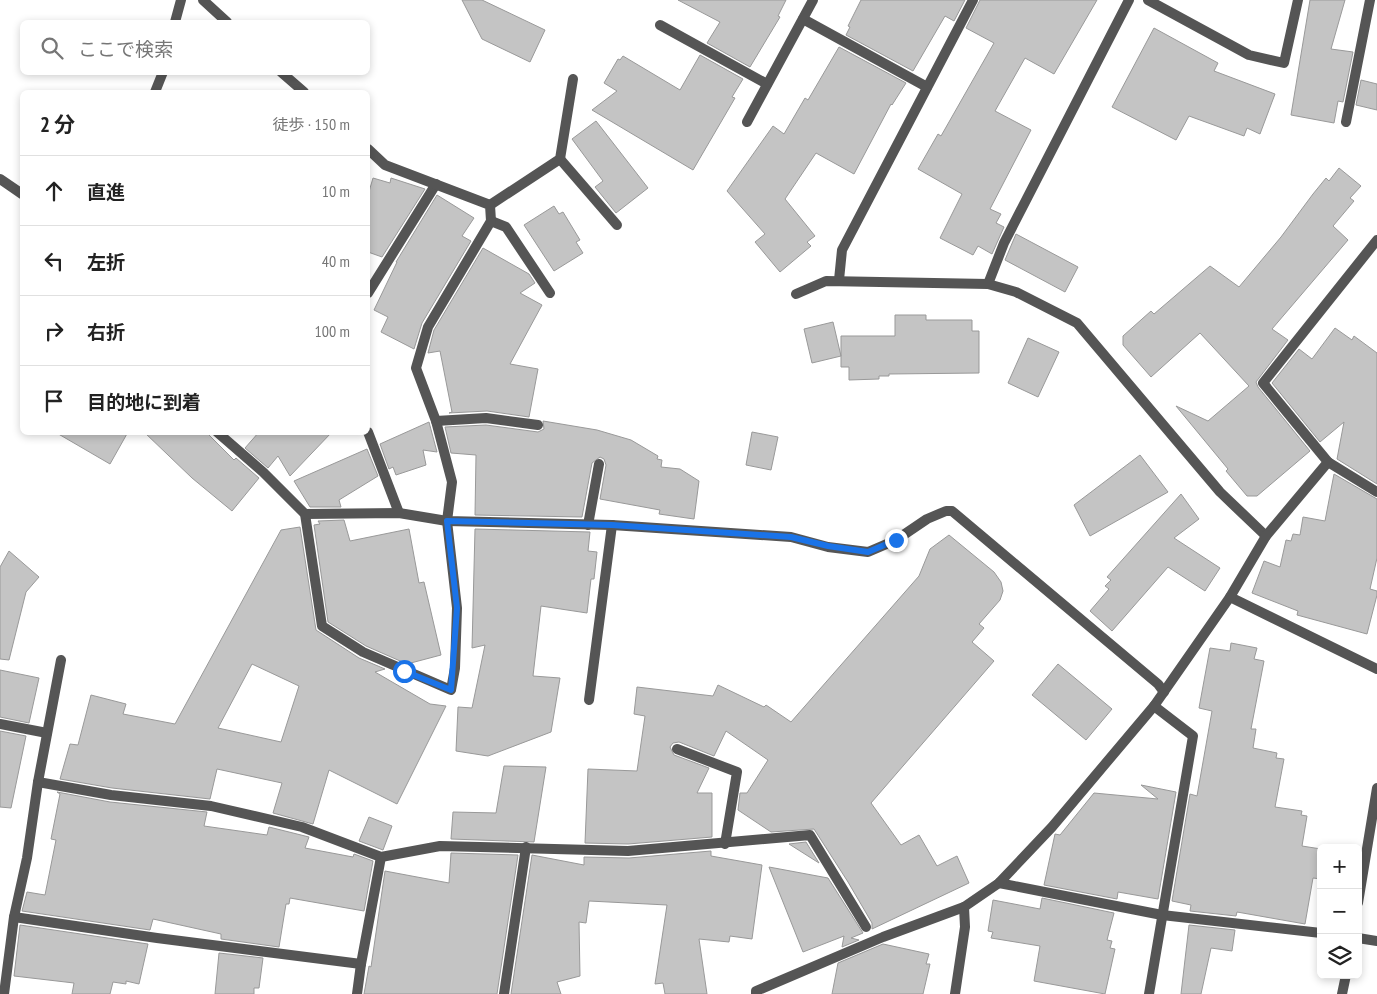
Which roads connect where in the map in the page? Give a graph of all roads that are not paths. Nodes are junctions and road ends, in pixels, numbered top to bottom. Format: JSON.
{"nodes":[{"id":1,"x":181,"y":0,"type":"edge"},
{"id":2,"x":203,"y":0,"type":"edge"},
{"id":3,"x":813,"y":0,"type":"edge"},
{"id":4,"x":973,"y":0,"type":"edge"},
{"id":5,"x":1129,"y":0,"type":"edge"},
{"id":6,"x":1148,"y":0,"type":"edge"},
{"id":7,"x":1298,"y":0,"type":"edge"},
{"id":8,"x":1370,"y":0,"type":"edge"},
{"id":9,"x":803,"y":18,"type":"junction"},
{"id":10,"x":176,"y":20,"type":"edge"},
{"id":11,"x":225,"y":20,"type":"edge"},
{"id":12,"x":660,"y":25,"type":"dead end"},
{"id":13,"x":162,"y":75,"type":"edge"},
{"id":14,"x":285,"y":75,"type":"edge"},
{"id":15,"x":573,"y":79,"type":"dead end"},
{"id":16,"x":767,"y":84,"type":"junction"},
{"id":17,"x":927,"y":87,"type":"junction"},
{"id":18,"x":156,"y":90,"type":"edge"},
{"id":19,"x":302,"y":90,"type":"edge"},
{"id":20,"x":747,"y":122,"type":"dead end"},
{"id":21,"x":1346,"y":122,"type":"dead end"},
{"id":22,"x":370,"y":151,"type":"edge"},
{"id":23,"x":560,"y":159,"type":"junction"},
{"id":24,"x":0,"y":179,"type":"edge"},
{"id":25,"x":436,"y":184,"type":"junction"},
{"id":26,"x":20,"y":193,"type":"edge"},
{"id":27,"x":490,"y":205,"type":"junction"},
{"id":28,"x":491,"y":221,"type":"junction"},
{"id":29,"x":617,"y":225,"type":"dead end"},
{"id":30,"x":1377,"y":240,"type":"edge"},
{"id":31,"x":838,"y":280,"type":"junction"},
{"id":32,"x":988,"y":284,"type":"junction"},
{"id":33,"x":370,"y":290,"type":"edge"},
{"id":34,"x":550,"y":293,"type":"dead end"},
{"id":35,"x":796,"y":294,"type":"dead end"},
{"id":36,"x":436,"y":421,"type":"junction"},
{"id":37,"x":538,"y":425,"type":"dead end"},
{"id":38,"x":220,"y":435,"type":"edge"},
{"id":39,"x":369,"y":435,"type":"edge"},
{"id":40,"x":1328,"y":462,"type":"junction"},
{"id":41,"x":599,"y":464,"type":"dead end"},
{"id":42,"x":1377,"y":492,"type":"edge"},
{"id":43,"x":398,"y":513,"type":"junction"},
{"id":44,"x":305,"y":514,"type":"junction"},
{"id":45,"x":447,"y":521,"type":"junction"},
{"id":46,"x":588,"y":525,"type":"junction"},
{"id":47,"x":612,"y":525,"type":"junction"},
{"id":48,"x":1266,"y":536,"type":"junction"},
{"id":49,"x":1230,"y":597,"type":"junction"},
{"id":50,"x":61,"y":660,"type":"dead end"},
{"id":51,"x":1377,"y":669,"type":"edge"},
{"id":52,"x":1164,"y":692,"type":"junction"},
{"id":53,"x":589,"y":700,"type":"dead end"},
{"id":54,"x":1154,"y":706,"type":"junction"},
{"id":55,"x":0,"y":724,"type":"edge"},
{"id":56,"x":48,"y":733,"type":"junction"},
{"id":57,"x":677,"y":749,"type":"dead end"},
{"id":58,"x":38,"y":782,"type":"junction"},
{"id":59,"x":1377,"y":788,"type":"edge"},
{"id":60,"x":726,"y":844,"type":"junction"},
{"id":61,"x":526,"y":847,"type":"junction"},
{"id":62,"x":381,"y":857,"type":"junction"},
{"id":63,"x":999,"y":882,"type":"junction"},
{"id":64,"x":1360,"y":889,"type":"edge"},
{"id":65,"x":964,"y":907,"type":"junction"},
{"id":66,"x":1162,"y":915,"type":"junction"},
{"id":67,"x":14,"y":917,"type":"junction"},
{"id":68,"x":866,"y":926,"type":"dead end"},
{"id":69,"x":1317,"y":933,"type":"edge"},
{"id":70,"x":1362,"y":939,"type":"edge"},
{"id":71,"x":1377,"y":941,"type":"edge"},
{"id":72,"x":361,"y":964,"type":"junction"},
{"id":73,"x":1345,"y":979,"type":"edge"},
{"id":74,"x":4,"y":994,"type":"edge"},
{"id":75,"x":357,"y":994,"type":"edge"},
{"id":76,"x":504,"y":994,"type":"edge"},
{"id":77,"x":756,"y":994,"type":"edge"},
{"id":78,"x":955,"y":994,"type":"edge"},
{"id":79,"x":1149,"y":994,"type":"edge"},
{"id":80,"x":1342,"y":994,"type":"edge"}],
"edges":[{"from":1,"to":10,"type":"street"},
{"from":2,"to":11,"type":"street"},
{"from":3,"to":9,"type":"street"},
{"from":4,"to":17,"type":"street"},
{"from":5,"to":32,"type":"street"},
{"from":6,"to":7,"type":"street"},
{"from":8,"to":21,"type":"street"},
{"from":9,"to":16,"type":"street"},
{"from":9,"to":17,"type":"street"},
{"from":12,"to":16,"type":"street"},
{"from":13,"to":18,"type":"street"},
{"from":14,"to":19,"type":"street"},
{"from":15,"to":23,"type":"street"},
{"from":16,"to":20,"type":"street"},
{"from":17,"to":31,"type":"street"},
{"from":22,"to":25,"type":"street"},
{"from":23,"to":27,"type":"street"},
{"from":23,"to":29,"type":"street"},
{"from":24,"to":26,"type":"street"},
{"from":25,"to":27,"type":"street"},
{"from":25,"to":33,"type":"street"},
{"from":27,"to":28,"type":"street"},
{"from":28,"to":34,"type":"street"},
{"from":28,"to":36,"type":"street"},
{"from":30,"to":40,"type":"street"},
{"from":31,"to":32,"type":"street"},
{"from":31,"to":35,"type":"street"},
{"from":32,"to":48,"type":"street"},
{"from":36,"to":37,"type":"street"},
{"from":36,"to":45,"type":"street"},
{"from":38,"to":44,"type":"street"},
{"from":39,"to":43,"type":"street"},
{"from":40,"to":42,"type":"street"},
{"from":40,"to":48,"type":"street"},
{"from":41,"to":46,"type":"street"},
{"from":43,"to":44,"type":"street"},
{"from":43,"to":45,"type":"street"},
{"from":44,"to":45,"type":"street"},
{"from":45,"to":46,"type":"street"},
{"from":46,"to":47,"type":"street"},
{"from":47,"to":52,"type":"street"},
{"from":47,"to":53,"type":"street"},
{"from":48,"to":49,"type":"street"},
{"from":49,"to":51,"type":"street"},
{"from":49,"to":52,"type":"street"},
{"from":50,"to":56,"type":"street"},
{"from":52,"to":54,"type":"street"},
{"from":54,"to":63,"type":"street"},
{"from":54,"to":66,"type":"street"},
{"from":55,"to":56,"type":"street"},
{"from":56,"to":58,"type":"street"},
{"from":57,"to":60,"type":"street"},
{"from":58,"to":62,"type":"street"},
{"from":58,"to":67,"type":"street"},
{"from":59,"to":64,"type":"street"},
{"from":60,"to":61,"type":"street"},
{"from":60,"to":68,"type":"street"},
{"from":61,"to":62,"type":"street"},
{"from":61,"to":76,"type":"street"},
{"from":62,"to":72,"type":"street"},
{"from":63,"to":65,"type":"street"},
{"from":63,"to":66,"type":"street"},
{"from":65,"to":77,"type":"street"},
{"from":65,"to":78,"type":"street"},
{"from":66,"to":69,"type":"street"},
{"from":66,"to":79,"type":"street"},
{"from":67,"to":72,"type":"street"},
{"from":67,"to":74,"type":"street"},
{"from":70,"to":71,"type":"street"},
{"from":72,"to":75,"type":"street"},
{"from":73,"to":80,"type":"street"}]}
